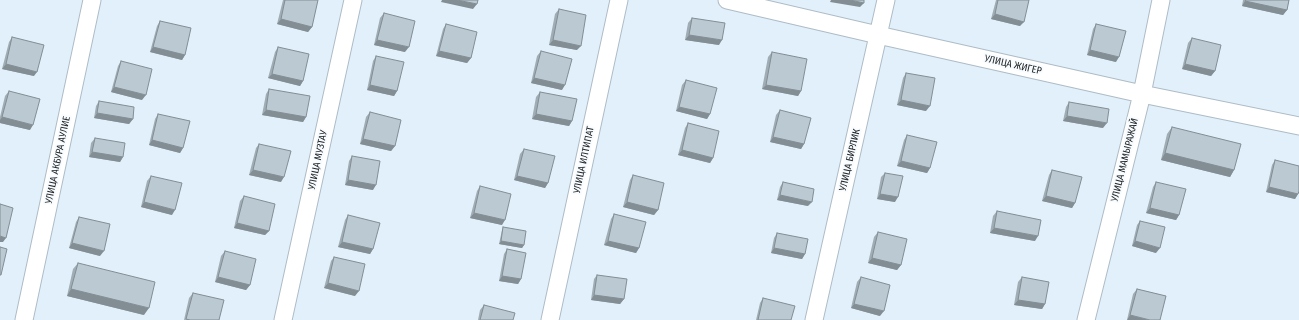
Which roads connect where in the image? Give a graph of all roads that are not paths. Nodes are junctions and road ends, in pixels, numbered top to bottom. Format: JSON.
{"nodes":[{"id":1,"x":92,"y":0,"type":"edge"},
{"id":2,"x":353,"y":0,"type":"edge"},
{"id":3,"x":619,"y":0,"type":"edge"},
{"id":4,"x":727,"y":0,"type":"edge"},
{"id":5,"x":886,"y":0,"type":"edge"},
{"id":6,"x":1161,"y":0,"type":"edge"},
{"id":7,"x":878,"y":35,"type":"junction"},
{"id":8,"x":1142,"y":94,"type":"junction"},
{"id":9,"x":1299,"y":126,"type":"edge"},
{"id":10,"x":24,"y":320,"type":"edge"},
{"id":11,"x":283,"y":320,"type":"edge"},
{"id":12,"x":550,"y":320,"type":"edge"},
{"id":13,"x":814,"y":320,"type":"edge"},
{"id":14,"x":1086,"y":320,"type":"edge"}],
"edges":[{"from":1,"to":10,"type":"street","name":"УЛИЦА АКБУРА АУЛИЕ"},
{"from":2,"to":11,"type":"street","name":"УЛИЦА МУЗТАУ"},
{"from":3,"to":12,"type":"street","name":"УЛИЦА ИЛТИПАТ"},
{"from":4,"to":7,"type":"street","name":"УЛИЦА ЖИГЕР"},
{"from":5,"to":7,"type":"street","name":"УЛИЦА БИРЛИК"},
{"from":6,"to":8,"type":"street","name":"УЛИЦА МАМЫРАЖАЙ"},
{"from":7,"to":8,"type":"street","name":"УЛИЦА ЖИГЕР"},
{"from":7,"to":13,"type":"street","name":"УЛИЦА БИРЛИК"},
{"from":8,"to":9,"type":"street","name":"УЛИЦА ЖИГЕР"},
{"from":8,"to":14,"type":"street","name":"УЛИЦА МАМЫРАЖАЙ"}]}
